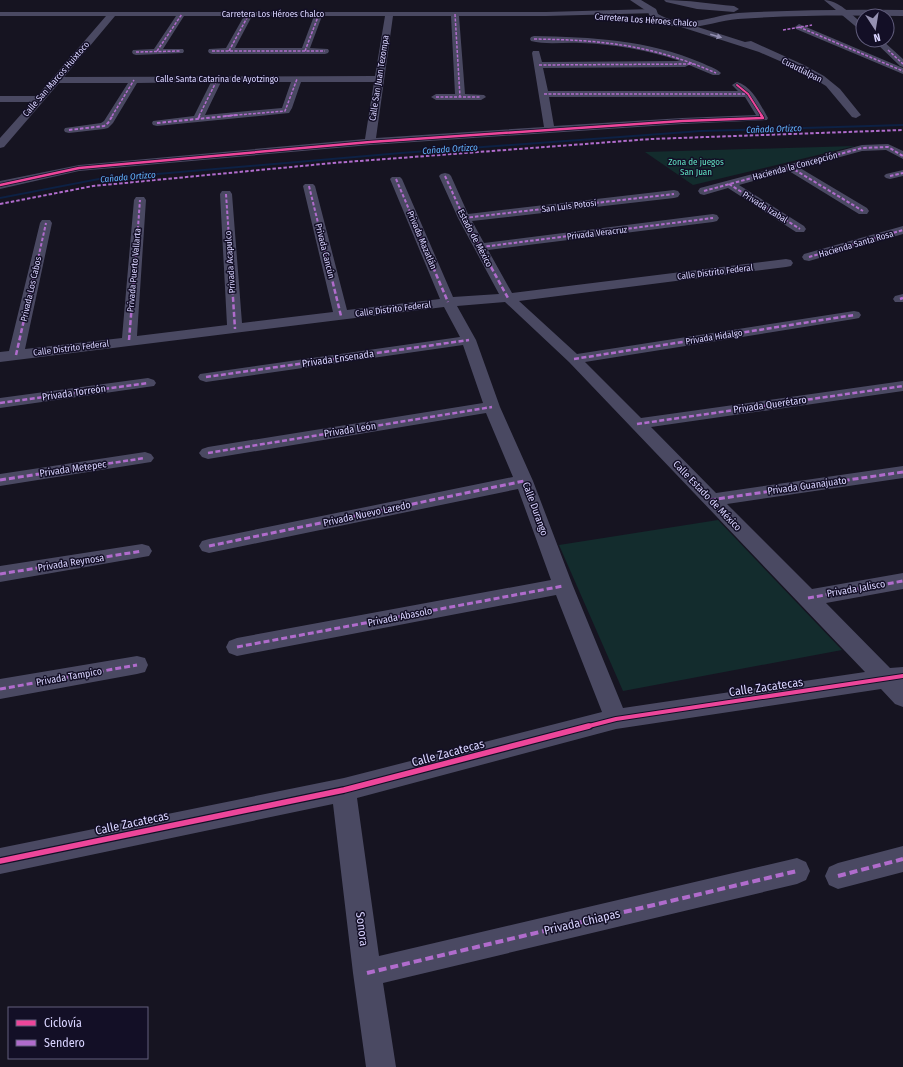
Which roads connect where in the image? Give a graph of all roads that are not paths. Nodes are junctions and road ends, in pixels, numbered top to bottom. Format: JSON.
{"nodes":[{"id":1,"x":635,"y":0,"type":"edge"},
{"id":2,"x":669,"y":0,"type":"edge"},
{"id":3,"x":828,"y":0,"type":"edge"},
{"id":4,"x":136,"y":5,"type":"dead end"},
{"id":5,"x":702,"y":8,"type":"junction"},
{"id":6,"x":653,"y":11,"type":"junction"},
{"id":7,"x":817,"y":12,"type":"junction"},
{"id":8,"x":842,"y":12,"type":"junction"},
{"id":9,"x":903,"y":13,"type":"edge"},
{"id":10,"x":0,"y":14,"type":"edge"},
{"id":11,"x":113,"y":14,"type":"junction"},
{"id":12,"x":129,"y":14,"type":"junction"},
{"id":13,"x":182,"y":14,"type":"junction"},
{"id":14,"x":249,"y":14,"type":"junction"},
{"id":15,"x":319,"y":14,"type":"junction"},
{"id":16,"x":389,"y":14,"type":"junction"},
{"id":17,"x":455,"y":14,"type":"junction"},
{"id":18,"x":525,"y":14,"type":"junction"},
{"id":19,"x":546,"y":14,"type":"junction"},
{"id":20,"x":714,"y":20,"type":"junction"},
{"id":21,"x":855,"y":21,"type":"edge"},
{"id":22,"x":679,"y":24,"type":"junction"},
{"id":23,"x":812,"y":25,"type":"dead end"},
{"id":24,"x":799,"y":27,"type":"junction"},
{"id":25,"x":783,"y":30,"type":"dead end"},
{"id":26,"x":531,"y":32,"type":"junction"},
{"id":27,"x":759,"y":49,"type":"junction"},
{"id":28,"x":888,"y":50,"type":"joint"},
{"id":29,"x":903,"y":50,"type":"edge"},
{"id":30,"x":158,"y":51,"type":"junction"},
{"id":31,"x":180,"y":51,"type":"dead end"},
{"id":32,"x":212,"y":51,"type":"dead end"},
{"id":33,"x":229,"y":51,"type":"junction"},
{"id":34,"x":305,"y":51,"type":"junction"},
{"id":35,"x":325,"y":51,"type":"dead end"},
{"id":36,"x":136,"y":52,"type":"dead end"},
{"id":37,"x":698,"y":64,"type":"junction"},
{"id":38,"x":903,"y":64,"type":"edge"},
{"id":39,"x":539,"y":65,"type":"junction"},
{"id":40,"x":903,"y":71,"type":"edge"},
{"id":41,"x":716,"y":74,"type":"dead end"},
{"id":42,"x":378,"y":79,"type":"junction"},
{"id":43,"x":56,"y":80,"type":"junction"},
{"id":44,"x":134,"y":80,"type":"junction"},
{"id":45,"x":217,"y":80,"type":"junction"},
{"id":46,"x":296,"y":80,"type":"junction"},
{"id":47,"x":737,"y":85,"type":"dead end"},
{"id":48,"x":544,"y":94,"type":"junction"},
{"id":49,"x":748,"y":94,"type":"junction"},
{"id":50,"x":460,"y":97,"type":"junction"},
{"id":51,"x":481,"y":97,"type":"dead end"},
{"id":52,"x":436,"y":98,"type":"dead end"},
{"id":53,"x":0,"y":99,"type":"edge"},
{"id":54,"x":40,"y":99,"type":"junction"},
{"id":55,"x":856,"y":115,"type":"dead end"},
{"id":56,"x":198,"y":119,"type":"junction"},
{"id":57,"x":157,"y":123,"type":"dead end"},
{"id":58,"x":69,"y":130,"type":"dead end"},
{"id":59,"x":550,"y":131,"type":"junction"},
{"id":60,"x":370,"y":142,"type":"junction"},
{"id":61,"x":0,"y":145,"type":"edge"},
{"id":62,"x":903,"y":156,"type":"edge"},
{"id":63,"x":790,"y":167,"type":"junction"},
{"id":64,"x":903,"y":173,"type":"edge"},
{"id":65,"x":445,"y":176,"type":"dead end"},
{"id":66,"x":890,"y":176,"type":"dead end"},
{"id":67,"x":396,"y":179,"type":"dead end"},
{"id":68,"x":730,"y":184,"type":"junction"},
{"id":69,"x":0,"y":185,"type":"edge"},
{"id":70,"x":310,"y":186,"type":"dead end"},
{"id":71,"x":704,"y":191,"type":"dead end"},
{"id":72,"x":226,"y":194,"type":"dead end"},
{"id":73,"x":674,"y":194,"type":"dead end"},
{"id":74,"x":140,"y":200,"type":"dead end"},
{"id":75,"x":863,"y":211,"type":"dead end"},
{"id":76,"x":464,"y":218,"type":"junction"},
{"id":77,"x":713,"y":218,"type":"dead end"},
{"id":78,"x":46,"y":223,"type":"dead end"},
{"id":79,"x":800,"y":229,"type":"dead end"},
{"id":80,"x":903,"y":230,"type":"edge"},
{"id":81,"x":481,"y":247,"type":"junction"},
{"id":82,"x":809,"y":257,"type":"dead end"},
{"id":83,"x":786,"y":263,"type":"dead end"},
{"id":84,"x":508,"y":298,"type":"junction"},
{"id":85,"x":448,"y":302,"type":"junction"},
{"id":86,"x":854,"y":315,"type":"dead end"},
{"id":87,"x":341,"y":316,"type":"junction"},
{"id":88,"x":234,"y":329,"type":"junction"},
{"id":89,"x":129,"y":340,"type":"junction"},
{"id":90,"x":469,"y":340,"type":"junction"},
{"id":91,"x":16,"y":355,"type":"junction"},
{"id":92,"x":0,"y":357,"type":"edge"},
{"id":93,"x":574,"y":359,"type":"junction"},
{"id":94,"x":206,"y":377,"type":"dead end"},
{"id":95,"x":148,"y":383,"type":"dead end"},
{"id":96,"x":903,"y":386,"type":"edge"},
{"id":97,"x":0,"y":403,"type":"edge"},
{"id":98,"x":492,"y":407,"type":"junction"},
{"id":99,"x":637,"y":424,"type":"junction"},
{"id":100,"x":208,"y":453,"type":"dead end"},
{"id":101,"x":145,"y":458,"type":"dead end"},
{"id":102,"x":903,"y":472,"type":"edge"},
{"id":103,"x":0,"y":480,"type":"edge"},
{"id":104,"x":524,"y":481,"type":"junction"},
{"id":105,"x":710,"y":500,"type":"junction"},
{"id":106,"x":209,"y":546,"type":"dead end"},
{"id":107,"x":142,"y":551,"type":"dead end"},
{"id":108,"x":0,"y":574,"type":"edge"},
{"id":109,"x":903,"y":581,"type":"edge"},
{"id":110,"x":563,"y":586,"type":"junction"},
{"id":111,"x":808,"y":598,"type":"junction"},
{"id":112,"x":237,"y":647,"type":"dead end"},
{"id":113,"x":137,"y":665,"type":"dead end"},
{"id":114,"x":894,"y":678,"type":"edge"},
{"id":115,"x":0,"y":689,"type":"edge"},
{"id":116,"x":903,"y":697,"type":"edge"},
{"id":117,"x":616,"y":719,"type":"junction"},
{"id":118,"x":344,"y":790,"type":"junction"},
{"id":119,"x":903,"y":860,"type":"edge"},
{"id":120,"x":0,"y":861,"type":"edge"},
{"id":121,"x":797,"y":871,"type":"dead end"},
{"id":122,"x":838,"y":876,"type":"dead end"},
{"id":123,"x":367,"y":973,"type":"junction"},
{"id":124,"x":381,"y":1067,"type":"edge"}],
"edges":[{"from":1,"to":6,"type":"street"},
{"from":2,"to":5,"type":"street"},
{"from":3,"to":8,"type":"street"},
{"from":4,"to":12,"type":"street"},
{"from":5,"to":6,"type":"street","name":"Carretera Los Héroes Chalco"},
{"from":5,"to":7,"type":"street","name":"Carretera Los Héroes Chalco"},
{"from":5,"to":20,"type":"street"},
{"from":6,"to":19,"type":"street","name":"Carretera Los Héroes Chalco"},
{"from":6,"to":22,"type":"street"},
{"from":7,"to":8,"type":"street","name":"Carretera Los Héroes Chalco"},
{"from":7,"to":20,"type":"street","name":"Carretera Los Héroes Chalco"},
{"from":8,"to":9,"type":"street","name":"Carretera Los Héroes Chalco"},
{"from":8,"to":21,"type":"street"},
{"from":10,"to":11,"type":"street","name":"Carretera Los Héroes Chalco"},
{"from":11,"to":12,"type":"street","name":"Carretera Los Héroes Chalco"},
{"from":11,"to":43,"type":"street","name":"Calle San Marcos Huixtoco"},
{"from":12,"to":13,"type":"street","name":"Carretera Los Héroes Chalco"},
{"from":13,"to":14,"type":"street","name":"Carretera Los Héroes Chalco"},
{"from":13,"to":30,"type":"street"},
{"from":14,"to":15,"type":"street","name":"Carretera Los Héroes Chalco"},
{"from":14,"to":33,"type":"street"},
{"from":15,"to":16,"type":"street","name":"Carretera Los Héroes Chalco"},
{"from":15,"to":34,"type":"street"},
{"from":16,"to":17,"type":"street","name":"Carretera Los Héroes Chalco"},
{"from":16,"to":42,"type":"street","name":"Calle San Juan Tezompa"},
{"from":17,"to":18,"type":"street","name":"Carretera Los Héroes Chalco"},
{"from":17,"to":50,"type":"street"},
{"from":18,"to":19,"type":"street","name":"Carretera Los Héroes Chalco"},
{"from":18,"to":26,"type":"street"},
{"from":19,"to":22,"type":"street","name":"Carretera Los Héroes Chalco"},
{"from":20,"to":22,"type":"street","name":"Carretera Los Héroes Chalco"},
{"from":20,"to":27,"type":"street"},
{"from":22,"to":27,"type":"street","one_way":true},
{"from":23,"to":24,"type":"street"},
{"from":24,"to":25,"type":"street"},
{"from":24,"to":40,"type":"street"},
{"from":26,"to":37,"type":"street"},
{"from":26,"to":39,"type":"street"},
{"from":27,"to":55,"type":"street","name":"Cuautlalpan"},
{"from":28,"to":29,"type":"street"},
{"from":28,"to":38,"type":"street"},
{"from":30,"to":31,"type":"street"},
{"from":30,"to":36,"type":"street"},
{"from":32,"to":33,"type":"street"},
{"from":33,"to":34,"type":"street"},
{"from":34,"to":35,"type":"street"},
{"from":37,"to":39,"type":"street"},
{"from":37,"to":41,"type":"street"},
{"from":39,"to":48,"type":"street"},
{"from":42,"to":46,"type":"street","name":"Calle Santa Catarina de Ayotzingo"},
{"from":42,"to":60,"type":"street","name":"Calle San Juan Tezompa"},
{"from":43,"to":44,"type":"street","name":"Calle Santa Catarina de Ayotzingo"},
{"from":43,"to":54,"type":"street","name":"Calle San Marcos Huixtoco"},
{"from":44,"to":45,"type":"street","name":"Calle Santa Catarina de Ayotzingo"},
{"from":44,"to":58,"type":"street"},
{"from":45,"to":46,"type":"street","name":"Calle Santa Catarina de Ayotzingo"},
{"from":45,"to":56,"type":"street"},
{"from":46,"to":56,"type":"street"},
{"from":47,"to":49,"type":"street"},
{"from":48,"to":49,"type":"street"},
{"from":48,"to":59,"type":"street"},
{"from":49,"to":59,"type":"street"},
{"from":50,"to":51,"type":"street"},
{"from":50,"to":52,"type":"street"},
{"from":53,"to":54,"type":"street"},
{"from":54,"to":61,"type":"street","name":"Calle San Marcos Huixtoco"},
{"from":56,"to":57,"type":"street"},
{"from":59,"to":60,"type":"street"},
{"from":60,"to":69,"type":"street"},
{"from":62,"to":63,"type":"street","name":"Hacienda la Concepción"},
{"from":63,"to":68,"type":"street","name":"Hacienda la Concepción"},
{"from":63,"to":75,"type":"street"},
{"from":64,"to":66,"type":"street"},
{"from":65,"to":76,"type":"street","name":"Estado de México"},
{"from":67,"to":85,"type":"street","name":"Privada Mazatlán"},
{"from":68,"to":71,"type":"street","name":"Hacienda la Concepción"},
{"from":68,"to":79,"type":"street","name":"Privada Izabal"},
{"from":70,"to":87,"type":"street","name":"Privada Cancún"},
{"from":72,"to":88,"type":"street","name":"Privada Acapulco"},
{"from":73,"to":76,"type":"street","name":"San Luis Potosí"},
{"from":74,"to":89,"type":"street","name":"Privada Puerto Vallarta"},
{"from":76,"to":81,"type":"street","name":"Estado de México"},
{"from":77,"to":81,"type":"street","name":"Privada Veracruz"},
{"from":78,"to":91,"type":"street","name":"Privada Los Cabos"},
{"from":80,"to":82,"type":"street","name":"Hacienda Santa Rosa"},
{"from":81,"to":84,"type":"street","name":"Estado de México"},
{"from":83,"to":84,"type":"street","name":"Calle Distrito Federal"},
{"from":84,"to":85,"type":"street","name":"Calle Distrito Federal"},
{"from":84,"to":93,"type":"street","name":"Calle Estado de México"},
{"from":85,"to":87,"type":"street","name":"Calle Distrito Federal"},
{"from":85,"to":90,"type":"street","name":"Calle Durango"},
{"from":86,"to":93,"type":"street","name":"Privada Hidalgo"},
{"from":87,"to":88,"type":"street","name":"Calle Distrito Federal"},
{"from":88,"to":89,"type":"street","name":"Calle Distrito Federal"},
{"from":89,"to":91,"type":"street","name":"Calle Distrito Federal"},
{"from":90,"to":94,"type":"street","name":"Privada Ensenada"},
{"from":90,"to":98,"type":"street","name":"Calle Durango"},
{"from":91,"to":92,"type":"street","name":"Calle Distrito Federal"},
{"from":93,"to":99,"type":"street","name":"Calle Estado de México"},
{"from":95,"to":97,"type":"street","name":"Privada Torreón"},
{"from":96,"to":99,"type":"street","name":"Privada Querétaro"},
{"from":98,"to":100,"type":"street","name":"Privada León"},
{"from":98,"to":104,"type":"street","name":"Calle Durango"},
{"from":99,"to":105,"type":"street","name":"Calle Estado de México"},
{"from":101,"to":103,"type":"street","name":"Privada Metepec"},
{"from":102,"to":105,"type":"street","name":"Privada Guanajuato"},
{"from":104,"to":106,"type":"street","name":"Privada Nuevo Laredo"},
{"from":104,"to":110,"type":"street","name":"Calle Durango"},
{"from":105,"to":111,"type":"street","name":"Calle Estado de México"},
{"from":107,"to":108,"type":"street","name":"Privada Reynosa"},
{"from":109,"to":111,"type":"street","name":"Privada Jalisco"},
{"from":110,"to":112,"type":"street","name":"Privada Abasolo"},
{"from":110,"to":117,"type":"street","name":"Calle Durango"},
{"from":111,"to":114,"type":"street","name":"Calle Estado de México"},
{"from":113,"to":115,"type":"street","name":"Privada Tampico"},
{"from":114,"to":116,"type":"street","name":"Calle Estado de México"},
{"from":114,"to":117,"type":"street","name":"Calle Zacatecas"},
{"from":117,"to":118,"type":"street","name":"Calle Zacatecas"},
{"from":118,"to":120,"type":"street","name":"Calle Zacatecas"},
{"from":118,"to":123,"type":"street","name":"Sonora"},
{"from":119,"to":122,"type":"street"},
{"from":121,"to":123,"type":"street","name":"Privada Chiapas"},
{"from":123,"to":124,"type":"street","name":"Sonora"}]}
